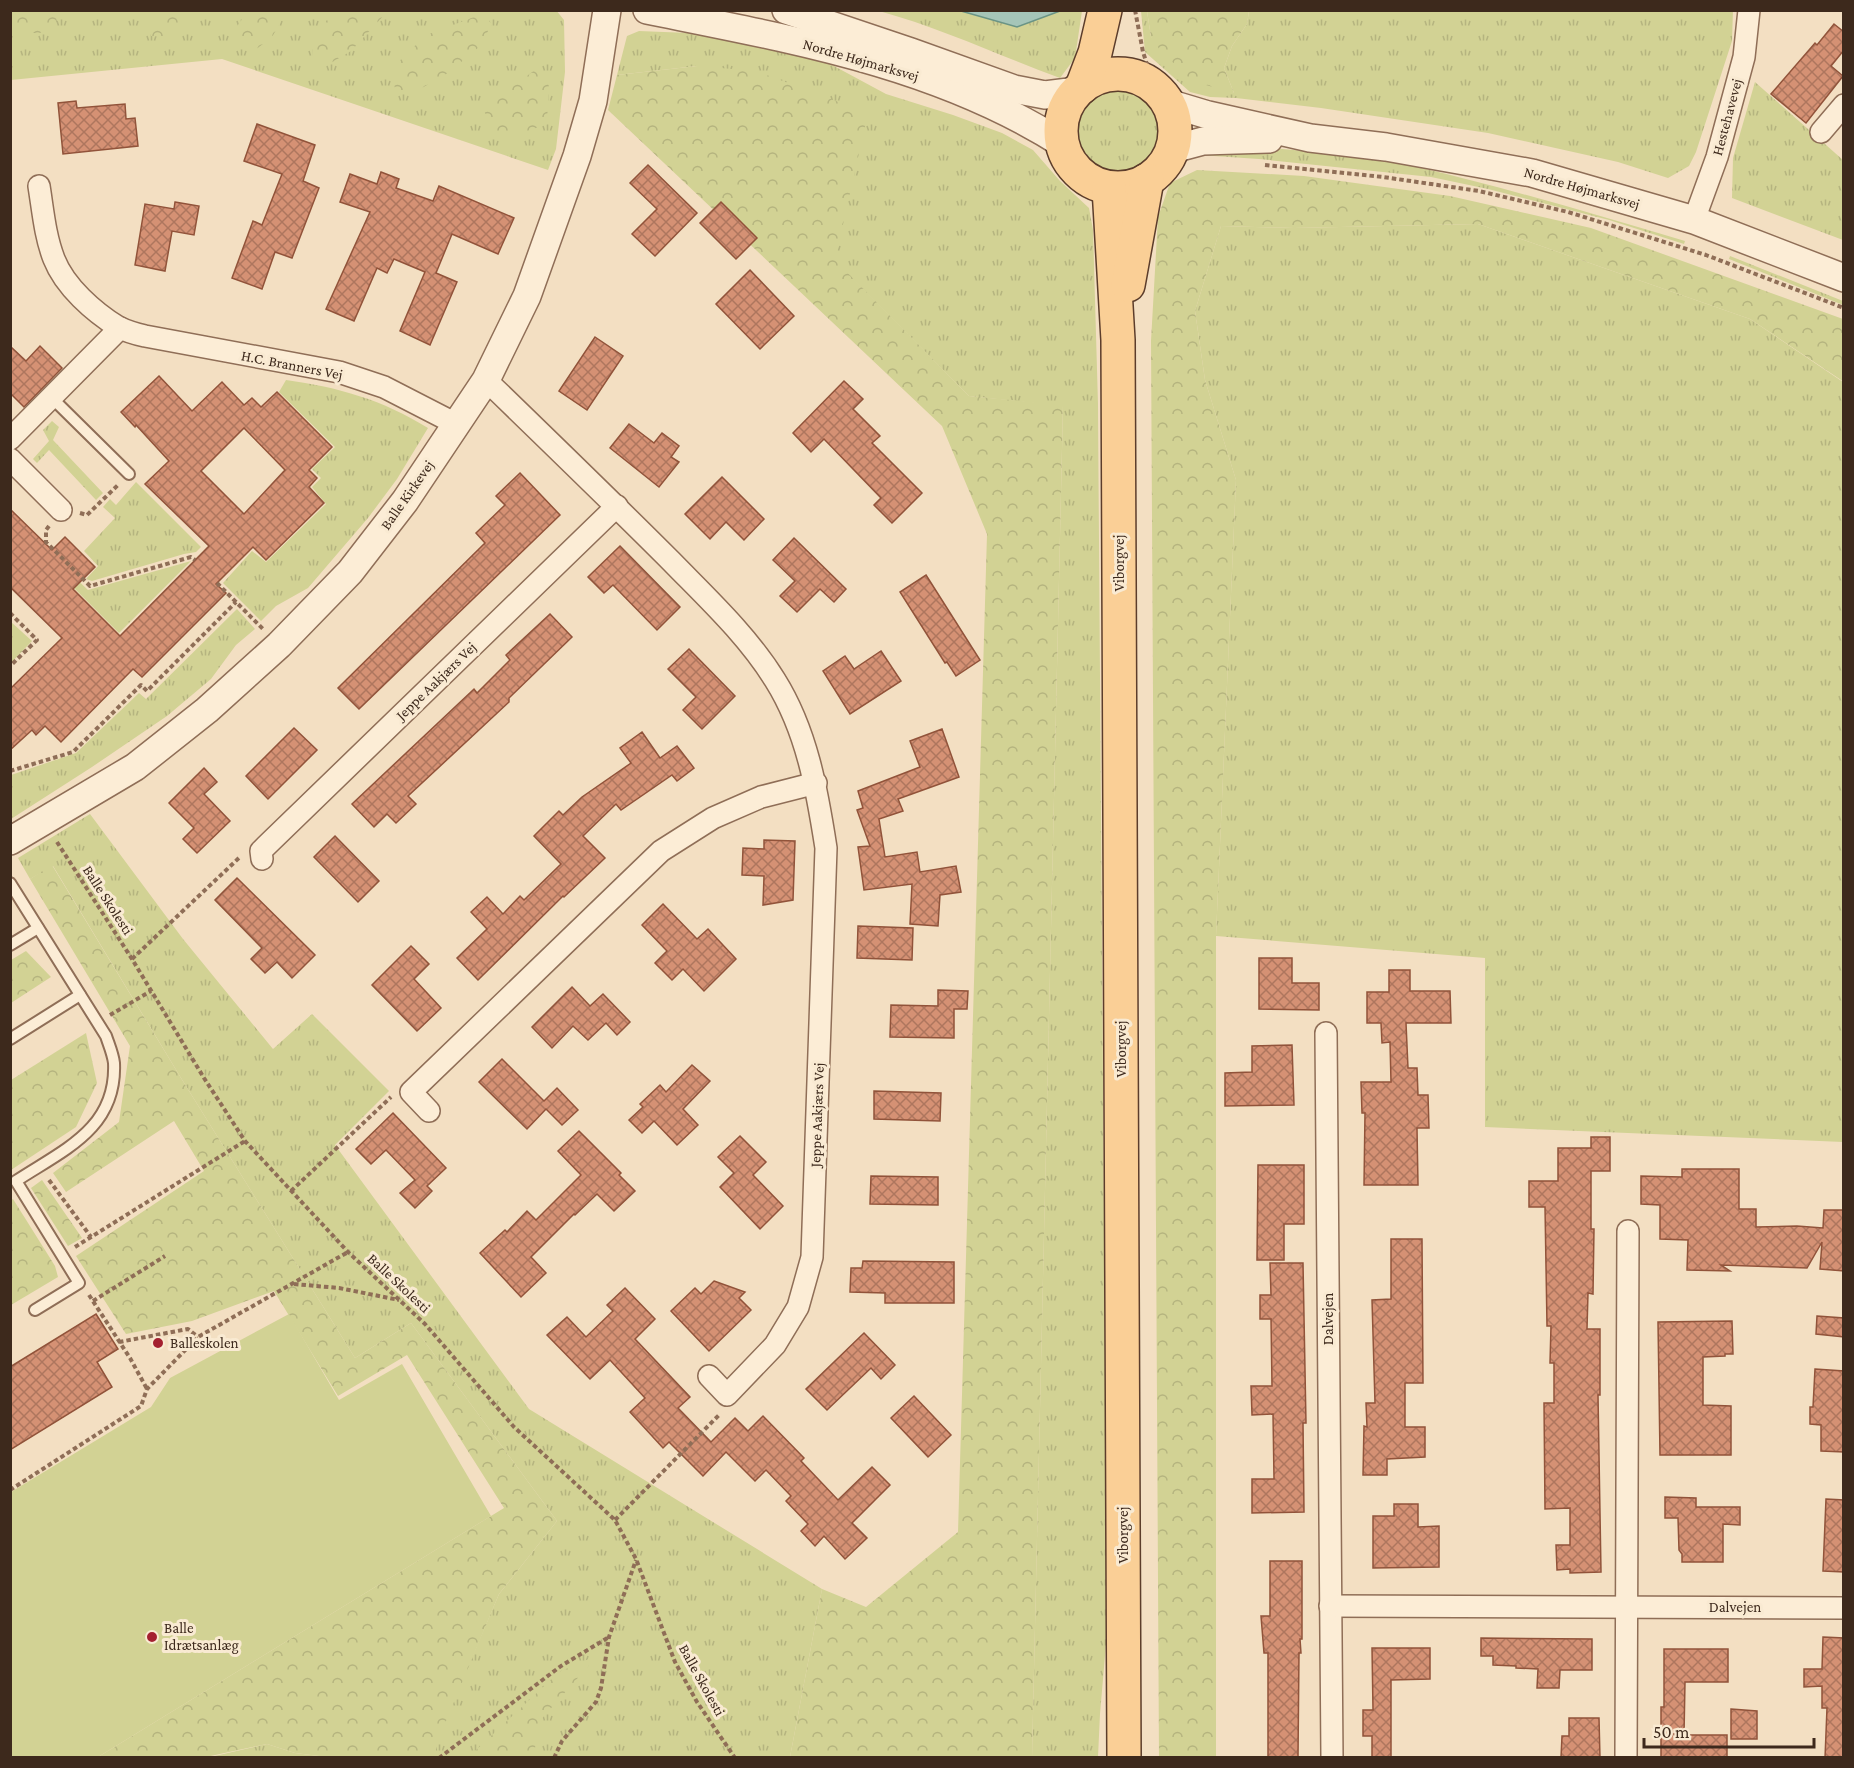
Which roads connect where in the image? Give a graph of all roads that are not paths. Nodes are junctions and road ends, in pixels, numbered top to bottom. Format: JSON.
{"nodes":[{"id":1,"x":607,"y":10,"type":"edge"},
{"id":2,"x":647,"y":10,"type":"edge"},
{"id":3,"x":1105,"y":10,"type":"edge"},
{"id":4,"x":1116,"y":10,"type":"edge"},
{"id":5,"x":1749,"y":10,"type":"edge"},
{"id":6,"x":794,"y":13,"type":"edge"},
{"id":7,"x":1151,"y":88,"type":"junction"},
{"id":8,"x":1080,"y":89,"type":"junction"},
{"id":9,"x":1844,"y":105,"type":"edge"},
{"id":10,"x":1821,"y":132,"type":"dead end"},
{"id":11,"x":1310,"y":138,"type":"junction"},
{"id":12,"x":1063,"y":144,"type":"junction"},
{"id":13,"x":1173,"y":149,"type":"junction"},
{"id":14,"x":1147,"y":180,"type":"junction"},
{"id":15,"x":39,"y":186,"type":"dead end"},
{"id":16,"x":1109,"y":188,"type":"junction"},
{"id":17,"x":1694,"y":220,"type":"junction"},
{"id":18,"x":1844,"y":278,"type":"edge"},
{"id":19,"x":120,"y":328,"type":"junction"},
{"id":20,"x":1118,"y":340,"type":"junction"},
{"id":21,"x":486,"y":380,"type":"junction"},
{"id":22,"x":51,"y":398,"type":"junction"},
{"id":23,"x":456,"y":424,"type":"junction"},
{"id":24,"x":10,"y":439,"type":"edge"},
{"id":25,"x":10,"y":459,"type":"edge"},
{"id":26,"x":129,"y":474,"type":"road end"},
{"id":27,"x":617,"y":506,"type":"junction"},
{"id":28,"x":61,"y":510,"type":"road end"},
{"id":29,"x":816,"y":783,"type":"junction"},
{"id":30,"x":10,"y":841,"type":"edge"},
{"id":31,"x":262,"y":855,"type":"road end"},
{"id":32,"x":10,"y":883,"type":"edge"},
{"id":33,"x":38,"y":928,"type":"junction"},
{"id":34,"x":10,"y":945,"type":"edge"},
{"id":35,"x":81,"y":995,"type":"junction"},
{"id":36,"x":1326,"y":1033,"type":"dead end"},
{"id":37,"x":10,"y":1039,"type":"edge"},
{"id":38,"x":429,"y":1111,"type":"dead end"},
{"id":39,"x":13,"y":1183,"type":"edge"},
{"id":40,"x":1628,"y":1231,"type":"dead end"},
{"id":41,"x":35,"y":1310,"type":"dead end"},
{"id":42,"x":709,"y":1376,"type":"dead end"},
{"id":43,"x":1329,"y":1606,"type":"junction"},
{"id":44,"x":1627,"y":1607,"type":"junction"},
{"id":45,"x":1844,"y":1608,"type":"edge"},
{"id":46,"x":1124,"y":1758,"type":"edge"},
{"id":47,"x":1332,"y":1758,"type":"edge"},
{"id":48,"x":1626,"y":1758,"type":"edge"}],
"edges":[{"from":1,"to":21,"type":"street","name":"Balle Kirkevej"},
{"from":2,"to":12,"type":"street","name":"Nordre Højmarksvej"},
{"from":3,"to":8,"type":"main road"},
{"from":4,"to":7,"type":"main road"},
{"from":5,"to":17,"type":"street","name":"Hestehavevej"},
{"from":6,"to":8,"type":"street","name":"Nordre Højmarksvej"},
{"from":7,"to":8,"type":"main road"},
{"from":7,"to":11,"type":"street","name":"Nordre Højmarksvej"},
{"from":7,"to":13,"type":"main road"},
{"from":8,"to":12,"type":"main road"},
{"from":9,"to":10,"type":"street"},
{"from":11,"to":13,"type":"street","name":"Nordre Højmarksvej"},
{"from":11,"to":17,"type":"street","name":"Nordre Højmarksvej"},
{"from":12,"to":16,"type":"main road"},
{"from":13,"to":14,"type":"main road"},
{"from":14,"to":16,"type":"main road"},
{"from":14,"to":20,"type":"main road","name":"Viborgvej"},
{"from":15,"to":19,"type":"street","name":"H.C. Branners Vej"},
{"from":16,"to":20,"type":"main road","name":"Viborgvej"},
{"from":17,"to":18,"type":"street","name":"Nordre Højmarksvej"},
{"from":19,"to":22,"type":"street"},
{"from":19,"to":23,"type":"street","name":"H.C. Branners Vej"},
{"from":20,"to":46,"type":"main road","name":"Viborgvej"},
{"from":21,"to":23,"type":"street","name":"Balle Kirkevej"},
{"from":21,"to":27,"type":"street","name":"Jeppe Aakjærs Vej"},
{"from":22,"to":24,"type":"street"},
{"from":22,"to":26,"type":"lane"},
{"from":23,"to":30,"type":"street","name":"Balle Kirkevej"},
{"from":25,"to":28,"type":"street"},
{"from":27,"to":29,"type":"street","name":"Jeppe Aakjærs Vej"},
{"from":27,"to":31,"type":"street","name":"Jeppe Aakjærs Vej"},
{"from":29,"to":38,"type":"street"},
{"from":29,"to":42,"type":"street","name":"Jeppe Aakjærs Vej"},
{"from":32,"to":33,"type":"lane"},
{"from":33,"to":34,"type":"lane"},
{"from":33,"to":35,"type":"lane"},
{"from":35,"to":37,"type":"lane"},
{"from":35,"to":39,"type":"lane"},
{"from":36,"to":43,"type":"street","name":"Dalvejen"},
{"from":39,"to":41,"type":"lane"},
{"from":40,"to":44,"type":"street"},
{"from":43,"to":44,"type":"street","name":"Dalvejen"},
{"from":43,"to":47,"type":"street","name":"Dalvejen"},
{"from":44,"to":45,"type":"street","name":"Dalvejen"},
{"from":44,"to":48,"type":"street"}]}
